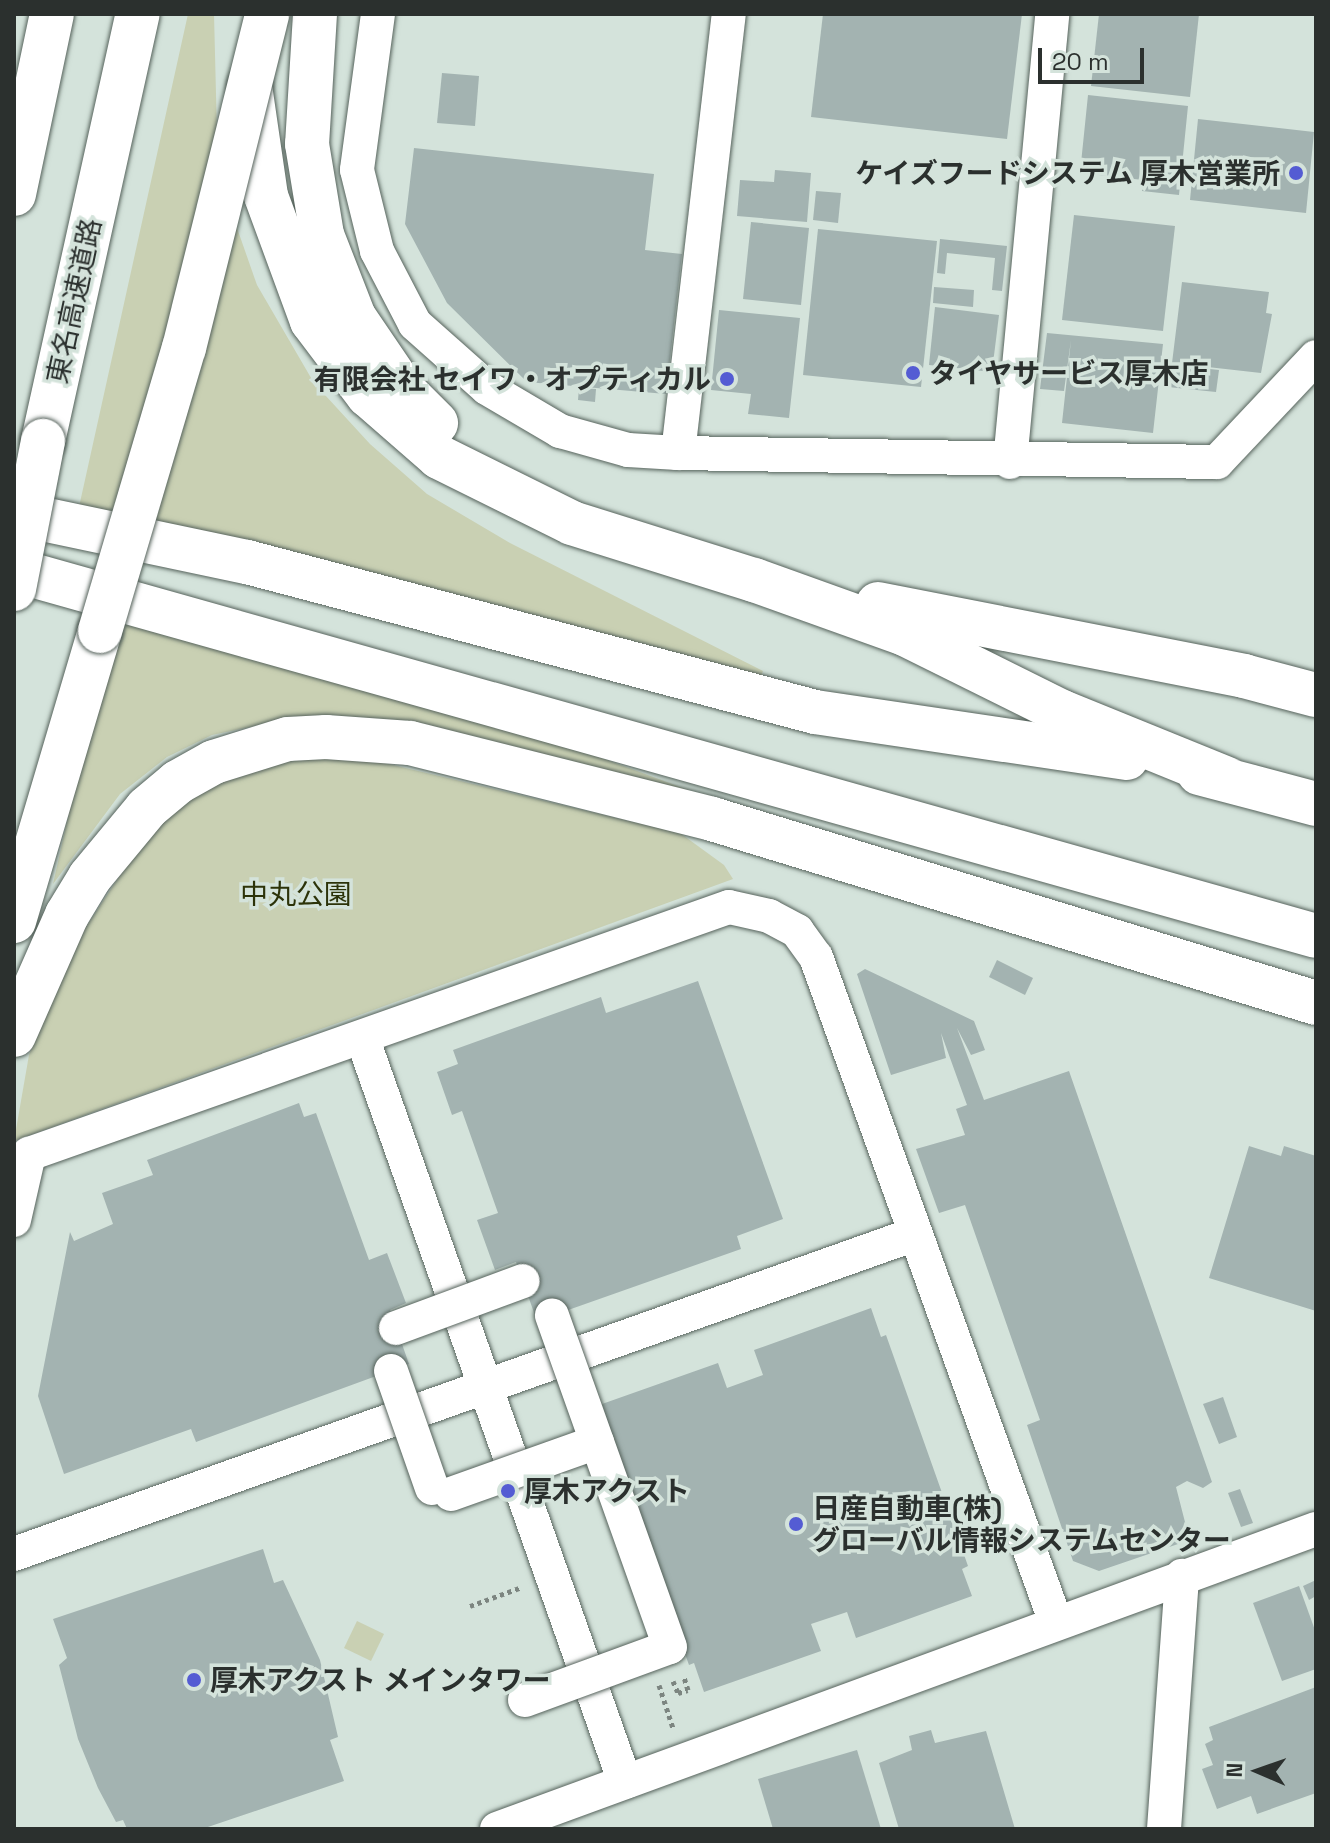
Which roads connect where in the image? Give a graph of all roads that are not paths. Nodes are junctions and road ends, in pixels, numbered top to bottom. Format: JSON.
{"nodes":[{"id":1,"x":52,"y":14,"type":"edge"},
{"id":2,"x":138,"y":14,"type":"edge"},
{"id":3,"x":247,"y":14,"type":"edge"},
{"id":4,"x":267,"y":14,"type":"edge"},
{"id":5,"x":315,"y":14,"type":"edge"},
{"id":6,"x":378,"y":14,"type":"edge"},
{"id":7,"x":729,"y":14,"type":"edge"},
{"id":8,"x":1052,"y":14,"type":"edge"},
{"id":9,"x":14,"y":194,"type":"edge"},
{"id":10,"x":1316,"y":357,"type":"edge"},
{"id":11,"x":678,"y":453,"type":"junction"},
{"id":12,"x":1010,"y":462,"type":"junction"},
{"id":13,"x":14,"y":513,"type":"edge"},
{"id":14,"x":641,"y":545,"type":"junction"},
{"id":15,"x":14,"y":570,"type":"edge"},
{"id":16,"x":754,"y":580,"type":"junction"},
{"id":17,"x":14,"y":589,"type":"edge"},
{"id":18,"x":1316,"y":695,"type":"edge"},
{"id":19,"x":1227,"y":779,"type":"junction"},
{"id":20,"x":1316,"y":804,"type":"edge"},
{"id":21,"x":712,"y":819,"type":"junction"},
{"id":22,"x":944,"y":831,"type":"junction"},
{"id":23,"x":1005,"y":847,"type":"junction"},
{"id":24,"x":14,"y":921,"type":"edge"},
{"id":25,"x":1316,"y":936,"type":"edge"},
{"id":26,"x":1197,"y":967,"type":"junction"},
{"id":27,"x":1316,"y":1003,"type":"edge"},
{"id":28,"x":14,"y":1035,"type":"edge"},
{"id":29,"x":362,"y":1037,"type":"junction"},
{"id":30,"x":14,"y":1220,"type":"edge"},
{"id":31,"x":915,"y":1234,"type":"junction"},
{"id":32,"x":523,"y":1281,"type":"dead end"},
{"id":33,"x":552,"y":1315,"type":"dead end"},
{"id":34,"x":396,"y":1328,"type":"dead end"},
{"id":35,"x":391,"y":1371,"type":"dead end"},
{"id":36,"x":485,"y":1387,"type":"junction"},
{"id":37,"x":597,"y":1442,"type":"junction"},
{"id":38,"x":1316,"y":1529,"type":"edge"},
{"id":39,"x":14,"y":1554,"type":"edge"},
{"id":40,"x":1182,"y":1576,"type":"junction"},
{"id":41,"x":1056,"y":1623,"type":"junction"},
{"id":42,"x":525,"y":1700,"type":"dead end"},
{"id":43,"x":625,"y":1782,"type":"junction"},
{"id":44,"x":497,"y":1829,"type":"edge"},
{"id":45,"x":1164,"y":1829,"type":"edge"}],
"edges":[{"from":1,"to":9,"type":"highway"},
{"from":2,"to":17,"type":"highway","name":"東名高速道路","bridge":true},
{"from":3,"to":14,"type":"highway"},
{"from":4,"to":24,"type":"highway","bridge":true},
{"from":5,"to":14,"type":"highway"},
{"from":6,"to":11,"type":"street"},
{"from":7,"to":11,"type":"street"},
{"from":8,"to":12,"type":"street"},
{"from":10,"to":12,"type":"street"},
{"from":11,"to":12,"type":"street"},
{"from":13,"to":19,"type":"highway"},
{"from":14,"to":16,"type":"highway"},
{"from":15,"to":22,"type":"highway"},
{"from":16,"to":18,"type":"highway"},
{"from":16,"to":19,"type":"highway"},
{"from":19,"to":20,"type":"highway"},
{"from":21,"to":22,"type":"highway"},
{"from":21,"to":26,"type":"highway"},
{"from":21,"to":28,"type":"highway"},
{"from":22,"to":23,"type":"highway"},
{"from":23,"to":25,"type":"highway"},
{"from":23,"to":26,"type":"highway"},
{"from":26,"to":27,"type":"highway"},
{"from":29,"to":30,"type":"street"},
{"from":29,"to":31,"type":"street"},
{"from":29,"to":36,"type":"street"},
{"from":31,"to":36,"type":"street"},
{"from":31,"to":41,"type":"street"},
{"from":32,"to":34,"type":"street","bridge":true},
{"from":33,"to":37,"type":"street","bridge":true},
{"from":35,"to":37,"type":"street","bridge":true},
{"from":36,"to":39,"type":"street"},
{"from":36,"to":43,"type":"street"},
{"from":37,"to":42,"type":"street","bridge":true},
{"from":38,"to":40,"type":"street"},
{"from":40,"to":41,"type":"street"},
{"from":40,"to":45,"type":"street"},
{"from":41,"to":43,"type":"street"},
{"from":43,"to":44,"type":"street"}]}
